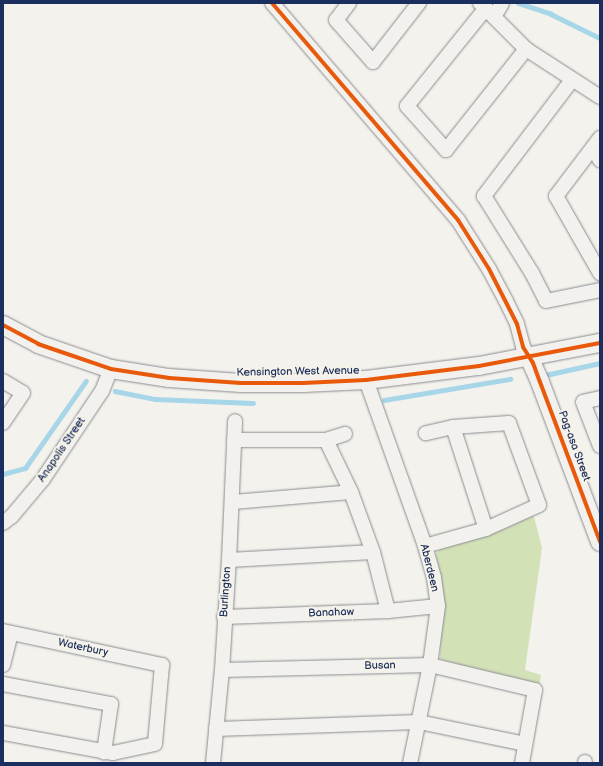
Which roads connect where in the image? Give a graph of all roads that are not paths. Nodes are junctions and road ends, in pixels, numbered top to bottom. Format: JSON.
{"nodes":[{"id":1,"x":272,"y":3,"type":"edge"},
{"id":2,"x":349,"y":3,"type":"edge"},
{"id":3,"x":419,"y":3,"type":"edge"},
{"id":4,"x":502,"y":3,"type":"edge"},
{"id":5,"x":486,"y":10,"type":"edge"},
{"id":6,"x":526,"y":49,"type":"junction"},
{"id":7,"x":572,"y":80,"type":"junction"},
{"id":8,"x":600,"y":97,"type":"edge"},
{"id":9,"x":596,"y":143,"type":"edge"},
{"id":10,"x":600,"y":160,"type":"edge"},
{"id":11,"x":600,"y":273,"type":"edge"},
{"id":12,"x":600,"y":290,"type":"edge"},
{"id":13,"x":3,"y":325,"type":"edge"},
{"id":14,"x":600,"y":343,"type":"edge"},
{"id":15,"x":529,"y":357,"type":"junction"},
{"id":16,"x":111,"y":369,"type":"junction"},
{"id":17,"x":366,"y":380,"type":"junction"},
{"id":18,"x":3,"y":381,"type":"edge"},
{"id":19,"x":600,"y":398,"type":"edge"},
{"id":20,"x":235,"y":421,"type":"dead end"},
{"id":21,"x":3,"y":423,"type":"edge"},
{"id":22,"x":453,"y":428,"type":"junction"},
{"id":23,"x":426,"y":433,"type":"dead end"},
{"id":24,"x":345,"y":434,"type":"dead end"},
{"id":25,"x":234,"y":440,"type":"junction"},
{"id":26,"x":326,"y":440,"type":"junction"},
{"id":27,"x":600,"y":446,"type":"edge"},
{"id":28,"x":351,"y":492,"type":"junction"},
{"id":29,"x":233,"y":502,"type":"junction"},
{"id":30,"x":3,"y":523,"type":"edge"},
{"id":31,"x":486,"y":529,"type":"junction"},
{"id":32,"x":600,"y":542,"type":"edge"},
{"id":33,"x":425,"y":546,"type":"junction"},
{"id":34,"x":373,"y":552,"type":"junction"},
{"id":35,"x":229,"y":560,"type":"junction"},
{"id":36,"x":438,"y":606,"type":"junction"},
{"id":37,"x":388,"y":611,"type":"junction"},
{"id":38,"x":224,"y":618,"type":"junction"},
{"id":39,"x":7,"y":632,"type":"edge"},
{"id":40,"x":3,"y":665,"type":"edge"},
{"id":41,"x":430,"y":665,"type":"junction"},
{"id":42,"x":222,"y":670,"type":"junction"},
{"id":43,"x":3,"y":684,"type":"edge"},
{"id":44,"x":419,"y":722,"type":"junction"},
{"id":45,"x":216,"y":729,"type":"junction"},
{"id":46,"x":3,"y":733,"type":"edge"},
{"id":47,"x":525,"y":744,"type":"junction"},
{"id":48,"x":104,"y":752,"type":"junction"},
{"id":49,"x":213,"y":763,"type":"edge"},
{"id":50,"x":410,"y":763,"type":"edge"},
{"id":51,"x":522,"y":763,"type":"edge"}],
"edges":[{"from":1,"to":15,"type":"street"},
{"from":2,"to":3,"type":"street"},
{"from":4,"to":5,"type":"street"},
{"from":5,"to":6,"type":"street"},
{"from":5,"to":6,"type":"street"},
{"from":6,"to":7,"type":"street"},
{"from":7,"to":8,"type":"street"},
{"from":7,"to":12,"type":"street"},
{"from":9,"to":10,"type":"street"},
{"from":9,"to":11,"type":"street"},
{"from":13,"to":16,"type":"street","name":"Kensington West Avenue"},
{"from":14,"to":15,"type":"street","name":"Kensington West Avenue"},
{"from":15,"to":17,"type":"street","name":"Kensington West Avenue"},
{"from":15,"to":32,"type":"street","name":"Pag-asa Street"},
{"from":16,"to":17,"type":"street","name":"Kensington West Avenue"},
{"from":16,"to":30,"type":"street","name":"Anapolis Street"},
{"from":17,"to":33,"type":"street","name":"Aberdeen"},
{"from":18,"to":21,"type":"street"},
{"from":19,"to":27,"type":"street"},
{"from":20,"to":25,"type":"street","name":"Burlington"},
{"from":22,"to":23,"type":"street"},
{"from":22,"to":31,"type":"street"},
{"from":22,"to":31,"type":"street"},
{"from":24,"to":26,"type":"street"},
{"from":25,"to":26,"type":"street"},
{"from":25,"to":29,"type":"street","name":"Burlington"},
{"from":26,"to":28,"type":"street"},
{"from":28,"to":29,"type":"street"},
{"from":28,"to":34,"type":"street"},
{"from":29,"to":35,"type":"street","name":"Burlington"},
{"from":31,"to":33,"type":"street"},
{"from":33,"to":36,"type":"street","name":"Aberdeen"},
{"from":34,"to":35,"type":"street"},
{"from":34,"to":37,"type":"street"},
{"from":35,"to":38,"type":"street","name":"Burlington"},
{"from":36,"to":37,"type":"street","name":"Banahaw"},
{"from":36,"to":41,"type":"street","name":"Aberdeen"},
{"from":37,"to":38,"type":"street","name":"Banahaw"},
{"from":38,"to":42,"type":"street","name":"Burlington"},
{"from":39,"to":40,"type":"street"},
{"from":39,"to":48,"type":"street","name":"Waterbury"},
{"from":41,"to":42,"type":"street","name":"Busan"},
{"from":41,"to":44,"type":"street","name":"Aberdeen"},
{"from":41,"to":47,"type":"street","name":"Busan"},
{"from":42,"to":45,"type":"street","name":"Burlington"},
{"from":43,"to":48,"type":"street"},
{"from":44,"to":45,"type":"street"},
{"from":44,"to":47,"type":"street"},
{"from":44,"to":50,"type":"street","name":"Aberdeen"},
{"from":45,"to":49,"type":"street","name":"Burlington"},
{"from":46,"to":48,"type":"street"},
{"from":47,"to":51,"type":"street"}]}
